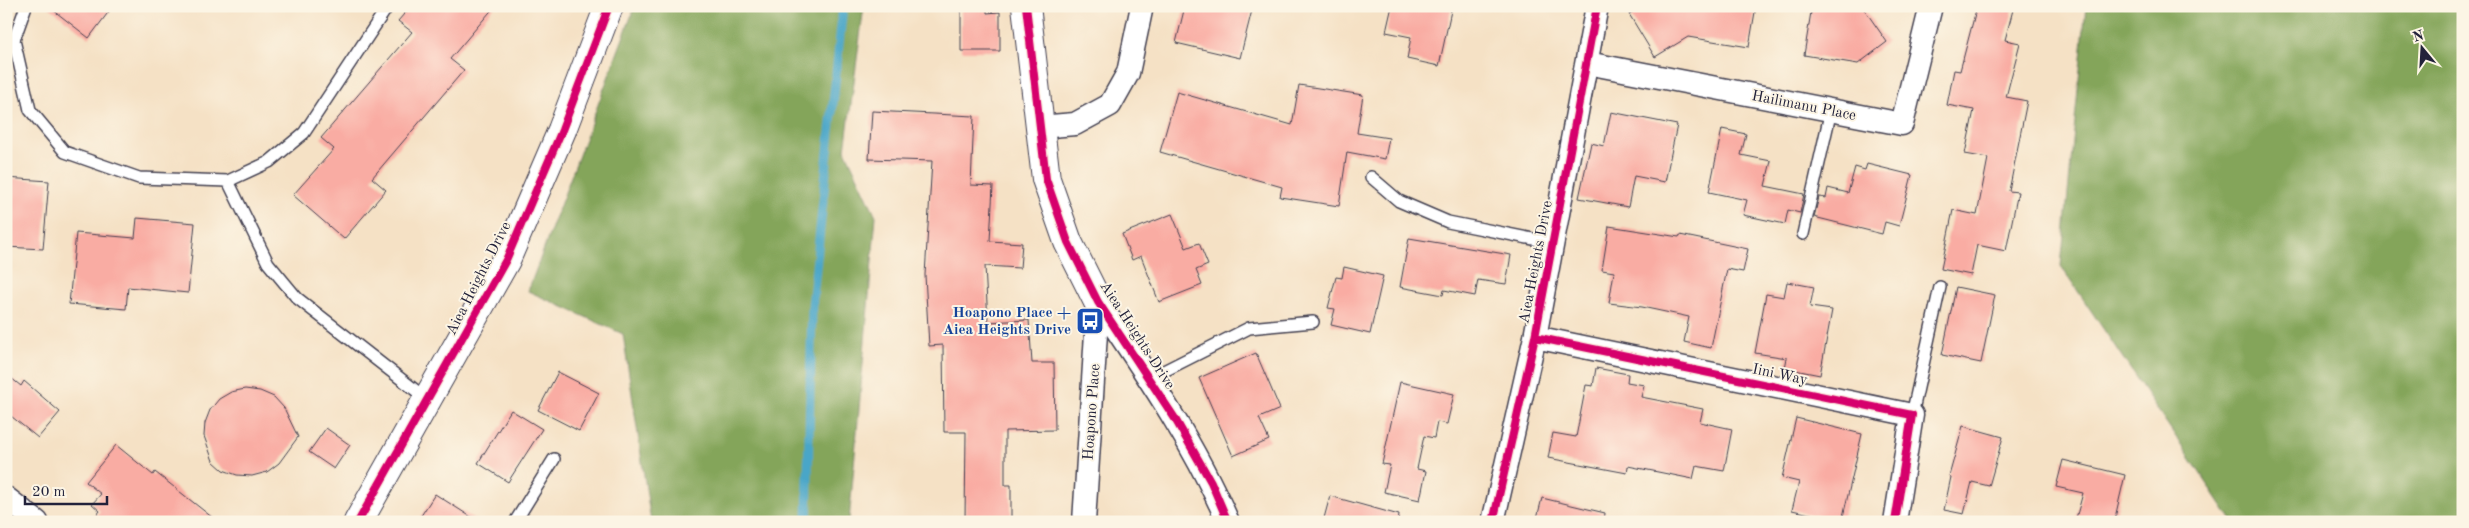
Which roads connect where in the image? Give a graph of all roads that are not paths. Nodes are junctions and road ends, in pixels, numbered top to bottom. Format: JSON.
{"nodes":[{"id":1,"x":26,"y":6,"type":"edge"},
{"id":2,"x":388,"y":6,"type":"edge"},
{"id":3,"x":609,"y":6,"type":"edge"},
{"id":4,"x":1026,"y":6,"type":"edge"},
{"id":5,"x":1142,"y":6,"type":"edge"},
{"id":6,"x":1598,"y":6,"type":"edge"},
{"id":7,"x":1931,"y":6,"type":"edge"},
{"id":8,"x":1587,"y":63,"type":"junction"},
{"id":9,"x":1831,"y":110,"type":"junction"},
{"id":10,"x":1039,"y":127,"type":"junction"},
{"id":11,"x":1371,"y":177,"type":"dead end"},
{"id":12,"x":228,"y":182,"type":"junction"},
{"id":13,"x":1803,"y":234,"type":"dead end"},
{"id":14,"x":1552,"y":243,"type":"junction"},
{"id":15,"x":1940,"y":287,"type":"dead end"},
{"id":16,"x":1098,"y":302,"type":"junction"},
{"id":17,"x":1313,"y":322,"type":"dead end"},
{"id":18,"x":1535,"y":337,"type":"junction"},
{"id":19,"x":1150,"y":378,"type":"junction"},
{"id":20,"x":428,"y":400,"type":"junction"},
{"id":21,"x":1912,"y":415,"type":"junction"},
{"id":22,"x":554,"y":460,"type":"dead end"},
{"id":23,"x":6,"y":498,"type":"edge"},
{"id":24,"x":37,"y":522,"type":"edge"},
{"id":25,"x":358,"y":522,"type":"edge"},
{"id":26,"x":515,"y":522,"type":"edge"},
{"id":27,"x":1084,"y":522,"type":"edge"},
{"id":28,"x":1228,"y":522,"type":"edge"},
{"id":29,"x":1493,"y":522,"type":"edge"},
{"id":30,"x":1895,"y":522,"type":"edge"}],
"edges":[{"from":1,"to":12,"type":"lane"},
{"from":2,"to":12,"type":"lane"},
{"from":3,"to":20,"type":"street","name":"Aiea Heights Drive"},
{"from":4,"to":10,"type":"street","name":"Aiea Heights Drive"},
{"from":5,"to":10,"type":"street"},
{"from":6,"to":8,"type":"street","name":"Aiea Heights Drive"},
{"from":7,"to":9,"type":"street","name":"Hailimanu Place"},
{"from":8,"to":9,"type":"street","name":"Hailimanu Place"},
{"from":8,"to":14,"type":"street","name":"Aiea Heights Drive"},
{"from":9,"to":13,"type":"lane"},
{"from":10,"to":16,"type":"street","name":"Aiea Heights Drive"},
{"from":11,"to":14,"type":"lane"},
{"from":12,"to":20,"type":"lane"},
{"from":14,"to":18,"type":"street","name":"Aiea Heights Drive"},
{"from":15,"to":21,"type":"lane"},
{"from":16,"to":19,"type":"street","name":"Aiea Heights Drive"},
{"from":16,"to":27,"type":"street","name":"Hoapono Place"},
{"from":17,"to":19,"type":"lane"},
{"from":18,"to":21,"type":"street","name":"Iini Way"},
{"from":18,"to":29,"type":"street","name":"Aiea Heights Drive"},
{"from":19,"to":28,"type":"street","name":"Aiea Heights Drive"},
{"from":20,"to":25,"type":"street","name":"Aiea Heights Drive"},
{"from":21,"to":30,"type":"street"},
{"from":22,"to":26,"type":"lane"},
{"from":23,"to":24,"type":"street"}]}
